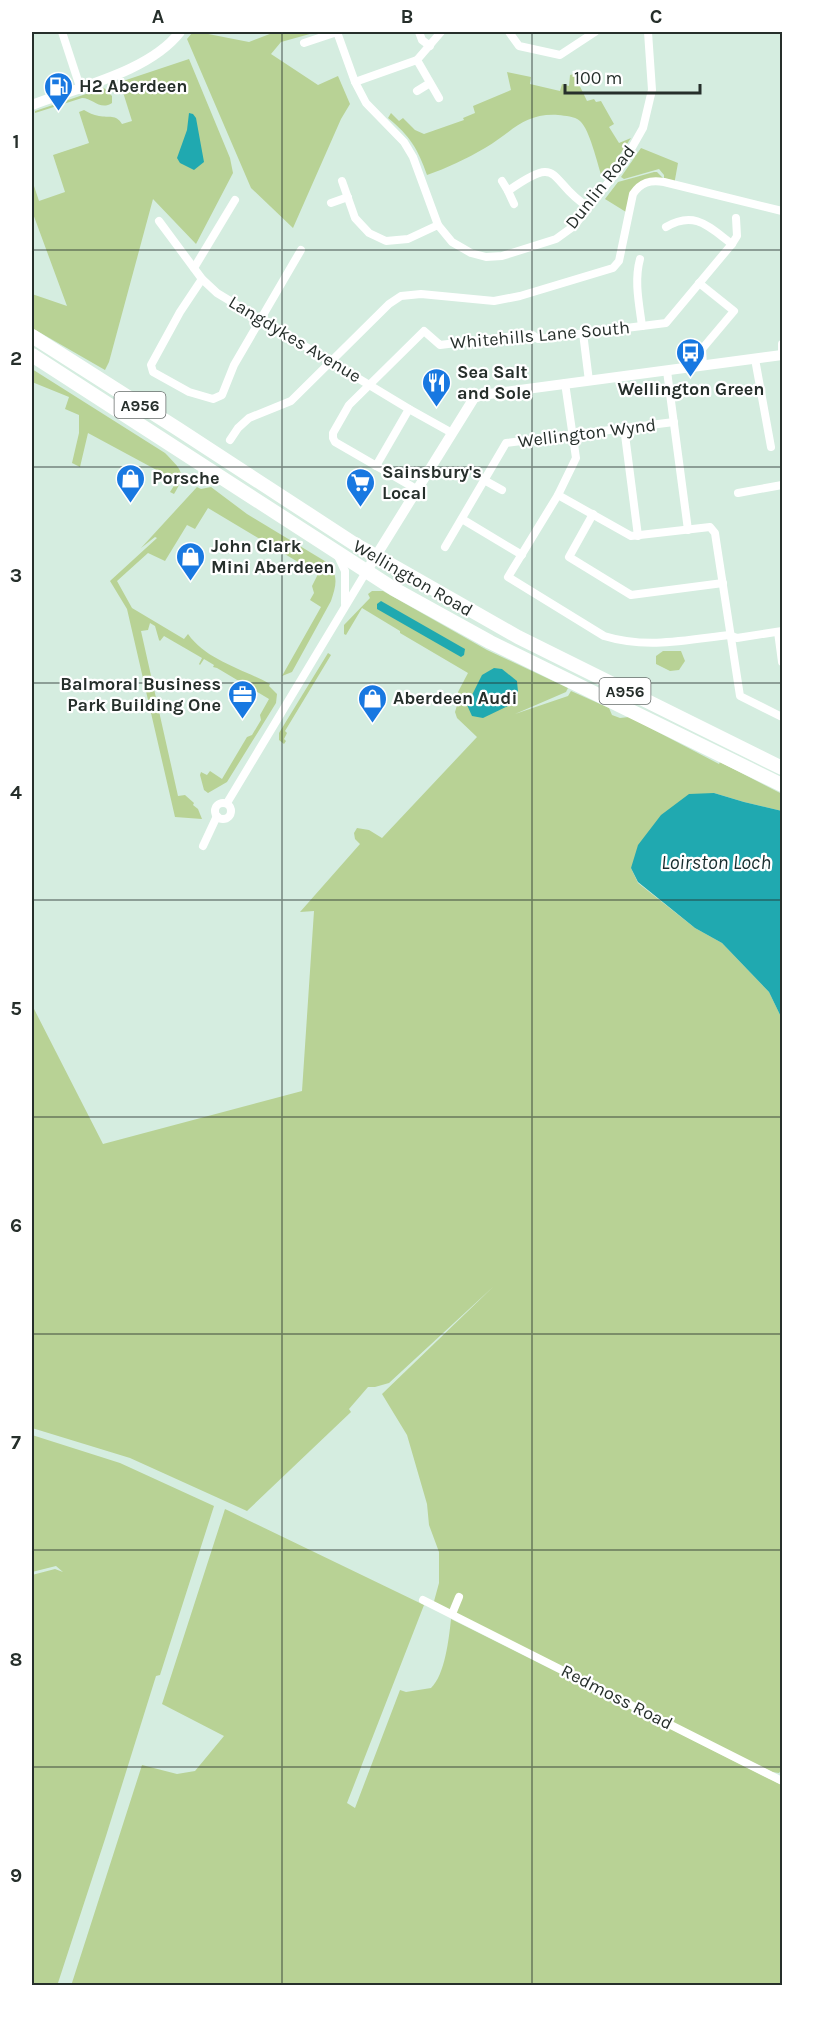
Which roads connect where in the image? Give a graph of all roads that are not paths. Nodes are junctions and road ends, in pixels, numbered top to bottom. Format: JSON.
{"nodes":[{"id":1,"x":62,"y":32,"type":"edge"},
{"id":2,"x":180,"y":32,"type":"edge"},
{"id":3,"x":337,"y":32,"type":"edge"},
{"id":4,"x":419,"y":32,"type":"edge"},
{"id":5,"x":441,"y":32,"type":"edge"},
{"id":6,"x":509,"y":32,"type":"edge"},
{"id":7,"x":595,"y":32,"type":"edge"},
{"id":8,"x":648,"y":32,"type":"edge"},
{"id":9,"x":304,"y":43,"type":"dead end"},
{"id":10,"x":430,"y":46,"type":"junction"},
{"id":11,"x":417,"y":60,"type":"junction"},
{"id":12,"x":355,"y":82,"type":"junction"},
{"id":13,"x":430,"y":83,"type":"junction"},
{"id":14,"x":80,"y":87,"type":"junction"},
{"id":15,"x":417,"y":91,"type":"dead end"},
{"id":16,"x":439,"y":98,"type":"dead end"},
{"id":17,"x":32,"y":105,"type":"edge"},
{"id":18,"x":342,"y":181,"type":"dead end"},
{"id":19,"x":502,"y":181,"type":"dead end"},
{"id":20,"x":508,"y":191,"type":"junction"},
{"id":21,"x":348,"y":197,"type":"junction"},
{"id":22,"x":235,"y":200,"type":"dead end"},
{"id":23,"x":331,"y":203,"type":"dead end"},
{"id":24,"x":514,"y":204,"type":"dead end"},
{"id":25,"x":588,"y":207,"type":"junction"},
{"id":26,"x":783,"y":211,"type":"edge"},
{"id":27,"x":736,"y":218,"type":"dead end"},
{"id":28,"x":159,"y":220,"type":"dead end"},
{"id":29,"x":438,"y":225,"type":"junction"},
{"id":30,"x":666,"y":227,"type":"dead end"},
{"id":31,"x":732,"y":244,"type":"junction"},
{"id":32,"x":301,"y":250,"type":"dead end"},
{"id":33,"x":640,"y":259,"type":"dead end"},
{"id":34,"x":194,"y":268,"type":"junction"},
{"id":35,"x":202,"y":279,"type":"junction"},
{"id":36,"x":699,"y":283,"type":"junction"},
{"id":37,"x":260,"y":319,"type":"junction"},
{"id":38,"x":642,"y":326,"type":"junction"},
{"id":39,"x":583,"y":333,"type":"junction"},
{"id":40,"x":32,"y":336,"type":"edge"},
{"id":41,"x":783,"y":344,"type":"edge"},
{"id":42,"x":782,"y":355,"type":"edge"},
{"id":43,"x":32,"y":356,"type":"edge"},
{"id":44,"x":755,"y":359,"type":"junction"},
{"id":45,"x":331,"y":362,"type":"junction"},
{"id":46,"x":703,"y":366,"type":"junction"},
{"id":47,"x":667,"y":371,"type":"junction"},
{"id":48,"x":589,"y":381,"type":"junction"},
{"id":49,"x":565,"y":383,"type":"junction"},
{"id":50,"x":369,"y":384,"type":"junction"},
{"id":51,"x":409,"y":409,"type":"junction"},
{"id":52,"x":674,"y":422,"type":"junction"},
{"id":53,"x":624,"y":427,"type":"junction"},
{"id":54,"x":452,"y":433,"type":"junction"},
{"id":55,"x":574,"y":435,"type":"junction"},
{"id":56,"x":230,"y":440,"type":"dead end"},
{"id":57,"x":771,"y":447,"type":"dead end"},
{"id":58,"x":376,"y":466,"type":"junction"},
{"id":59,"x":484,"y":480,"type":"junction"},
{"id":60,"x":783,"y":485,"type":"edge"},
{"id":61,"x":418,"y":490,"type":"junction"},
{"id":62,"x":502,"y":490,"type":"dead end"},
{"id":63,"x":738,"y":493,"type":"dead end"},
{"id":64,"x":558,"y":495,"type":"junction"},
{"id":65,"x":593,"y":514,"type":"junction"},
{"id":66,"x":462,"y":519,"type":"junction"},
{"id":67,"x":688,"y":530,"type":"junction"},
{"id":68,"x":639,"y":536,"type":"junction"},
{"id":69,"x":445,"y":547,"type":"dead end"},
{"id":70,"x":334,"y":551,"type":"junction"},
{"id":71,"x":522,"y":555,"type":"junction"},
{"id":72,"x":376,"y":556,"type":"junction"},
{"id":73,"x":366,"y":572,"type":"junction"},
{"id":74,"x":723,"y":583,"type":"junction"},
{"id":75,"x":345,"y":605,"type":"junction"},
{"id":76,"x":780,"y":631,"type":"edge"},
{"id":77,"x":729,"y":635,"type":"junction"},
{"id":78,"x":783,"y":662,"type":"edge"},
{"id":79,"x":783,"y":717,"type":"edge"},
{"id":80,"x":783,"y":768,"type":"edge"},
{"id":81,"x":783,"y":785,"type":"edge"},
{"id":82,"x":203,"y":846,"type":"dead end"},
{"id":83,"x":459,"y":1597,"type":"dead end"},
{"id":84,"x":423,"y":1600,"type":"dead end"},
{"id":85,"x":452,"y":1614,"type":"junction"},
{"id":86,"x":783,"y":1781,"type":"edge"}],
"edges":[{"from":1,"to":14,"type":"street"},
{"from":2,"to":14,"type":"street"},
{"from":3,"to":9,"type":"street","name":"Dunlin Road"},
{"from":3,"to":12,"type":"street","name":"Dunlin Road"},
{"from":4,"to":10,"type":"street"},
{"from":5,"to":10,"type":"street"},
{"from":6,"to":7,"type":"street"},
{"from":8,"to":25,"type":"street","name":"Dunlin Road"},
{"from":10,"to":11,"type":"street"},
{"from":11,"to":12,"type":"street"},
{"from":11,"to":13,"type":"street"},
{"from":12,"to":29,"type":"street","name":"Dunlin Road"},
{"from":13,"to":15,"type":"street"},
{"from":13,"to":16,"type":"street"},
{"from":14,"to":17,"type":"street"},
{"from":18,"to":21,"type":"street"},
{"from":19,"to":20,"type":"street"},
{"from":20,"to":24,"type":"street"},
{"from":20,"to":25,"type":"street"},
{"from":21,"to":23,"type":"street"},
{"from":21,"to":29,"type":"street"},
{"from":22,"to":34,"type":"street"},
{"from":25,"to":29,"type":"street","name":"Dunlin Road"},
{"from":26,"to":45,"type":"street"},
{"from":27,"to":31,"type":"street"},
{"from":28,"to":34,"type":"street","name":"Langdykes Avenue"},
{"from":30,"to":31,"type":"street"},
{"from":31,"to":36,"type":"street"},
{"from":32,"to":37,"type":"street"},
{"from":33,"to":38,"type":"street"},
{"from":34,"to":35,"type":"street","name":"Langdykes Avenue"},
{"from":35,"to":37,"type":"street","name":"Langdykes Avenue"},
{"from":35,"to":37,"type":"street"},
{"from":36,"to":38,"type":"street","name":"Whitehills Lane South"},
{"from":36,"to":46,"type":"street"},
{"from":37,"to":45,"type":"street","name":"Langdykes Avenue"},
{"from":38,"to":39,"type":"street","name":"Whitehills Lane South"},
{"from":39,"to":48,"type":"street"},
{"from":39,"to":50,"type":"street","name":"Whitehills Lane South"},
{"from":40,"to":72,"type":"main road","name":"Wellington Road","number":"A956"},
{"from":41,"to":42,"type":"street"},
{"from":42,"to":44,"type":"street"},
{"from":43,"to":70,"type":"main road","name":"Wellington Road","number":"A956"},
{"from":44,"to":46,"type":"street"},
{"from":44,"to":57,"type":"street"},
{"from":45,"to":50,"type":"street","name":"Langdykes Avenue"},
{"from":45,"to":56,"type":"street"},
{"from":46,"to":47,"type":"street"},
{"from":47,"to":48,"type":"street"},
{"from":47,"to":52,"type":"street"},
{"from":48,"to":49,"type":"street"},
{"from":49,"to":54,"type":"street"},
{"from":49,"to":55,"type":"street"},
{"from":50,"to":51,"type":"street","name":"Langdykes Avenue"},
{"from":50,"to":58,"type":"street"},
{"from":51,"to":54,"type":"street","name":"Langdykes Avenue"},
{"from":51,"to":58,"type":"street"},
{"from":52,"to":53,"type":"street","name":"Wellington Wynd"},
{"from":52,"to":67,"type":"street"},
{"from":53,"to":55,"type":"street","name":"Wellington Wynd"},
{"from":53,"to":68,"type":"street"},
{"from":54,"to":61,"type":"street"},
{"from":55,"to":59,"type":"street","name":"Wellington Wynd"},
{"from":55,"to":64,"type":"street"},
{"from":58,"to":61,"type":"street"},
{"from":59,"to":62,"type":"street"},
{"from":59,"to":66,"type":"street"},
{"from":60,"to":63,"type":"street"},
{"from":61,"to":72,"type":"street"},
{"from":64,"to":65,"type":"street"},
{"from":64,"to":71,"type":"street"},
{"from":65,"to":68,"type":"street"},
{"from":65,"to":74,"type":"street"},
{"from":66,"to":69,"type":"street"},
{"from":66,"to":71,"type":"street"},
{"from":67,"to":68,"type":"street"},
{"from":67,"to":74,"type":"street"},
{"from":70,"to":73,"type":"main road","name":"Wellington Road","number":"A956"},
{"from":70,"to":75,"type":"street"},
{"from":71,"to":77,"type":"street"},
{"from":72,"to":73,"type":"street"},
{"from":72,"to":80,"type":"main road","name":"Wellington Road","number":"A956"},
{"from":73,"to":75,"type":"street"},
{"from":73,"to":81,"type":"main road","name":"Wellington Road","number":"A956"},
{"from":74,"to":77,"type":"street"},
{"from":75,"to":82,"type":"street"},
{"from":76,"to":77,"type":"street"},
{"from":76,"to":78,"type":"street"},
{"from":77,"to":79,"type":"street"},
{"from":83,"to":85,"type":"street"},
{"from":84,"to":85,"type":"street","name":"Redmoss Road"},
{"from":85,"to":86,"type":"street","name":"Redmoss Road"}]}
